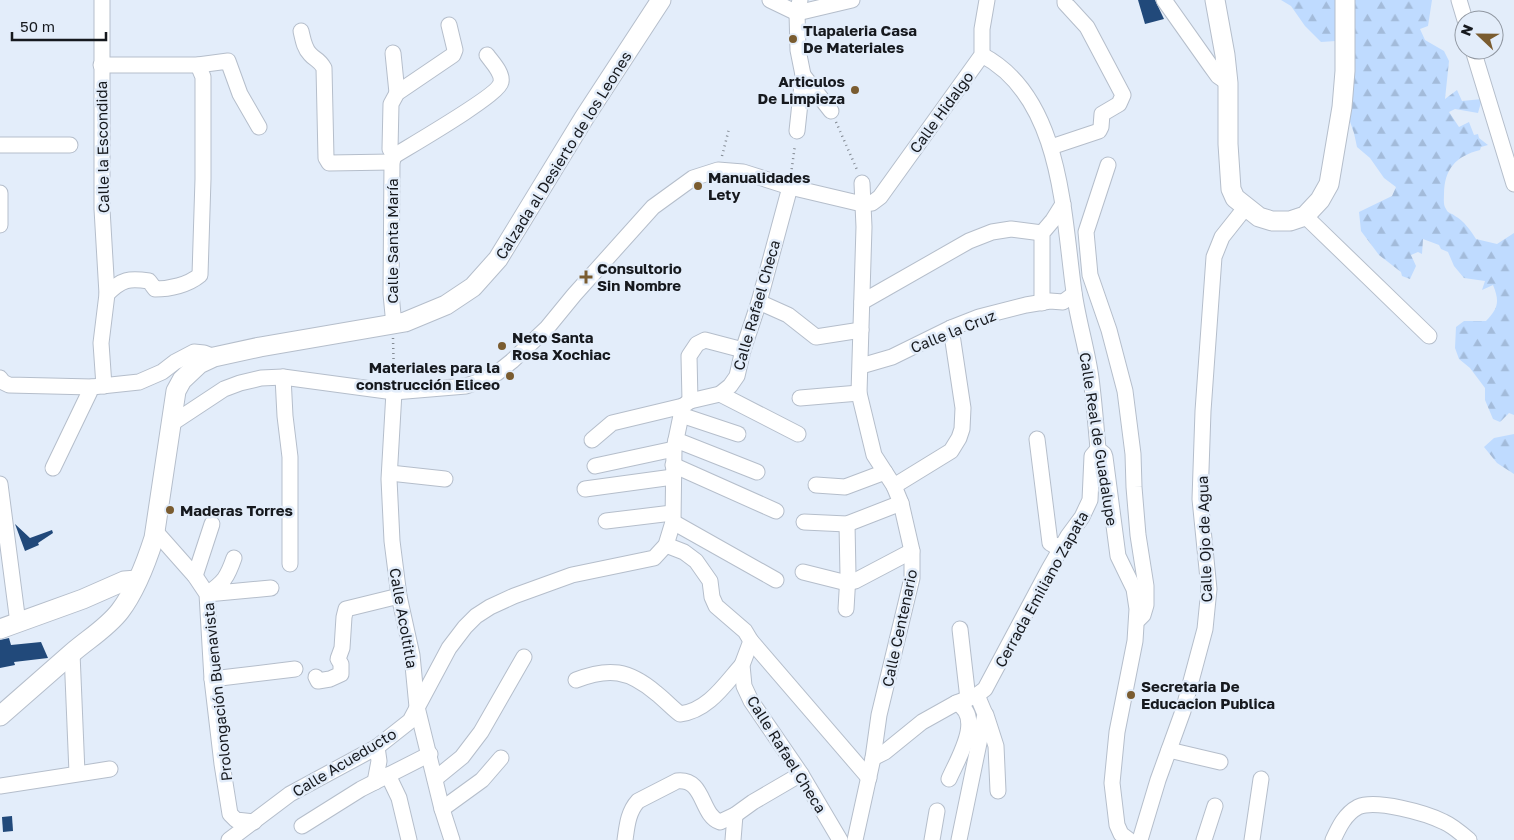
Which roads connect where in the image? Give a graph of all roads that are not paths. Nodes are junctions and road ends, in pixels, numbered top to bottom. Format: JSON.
{"nodes":[{"id":1,"x":102,"y":0,"type":"edge"},
{"id":2,"x":661,"y":0,"type":"edge"},
{"id":3,"x":770,"y":0,"type":"edge"},
{"id":4,"x":852,"y":0,"type":"edge"},
{"id":5,"x":987,"y":0,"type":"edge"},
{"id":6,"x":1065,"y":0,"type":"edge"},
{"id":7,"x":1164,"y":0,"type":"edge"},
{"id":8,"x":1215,"y":0,"type":"edge"},
{"id":9,"x":1344,"y":0,"type":"edge"},
{"id":10,"x":798,"y":6,"type":"edge"},
{"id":11,"x":449,"y":25,"type":"dead end"},
{"id":12,"x":301,"y":31,"type":"dead end"},
{"id":13,"x":393,"y":53,"type":"dead end"},
{"id":14,"x":487,"y":55,"type":"dead end"},
{"id":15,"x":982,"y":55,"type":"junction"},
{"id":16,"x":1476,"y":60,"type":"edge"},
{"id":17,"x":101,"y":65,"type":"junction"},
{"id":18,"x":198,"y":65,"type":"junction"},
{"id":19,"x":803,"y":75,"type":"junction"},
{"id":20,"x":1228,"y":83,"type":"junction"},
{"id":21,"x":397,"y":94,"type":"junction"},
{"id":22,"x":832,"y":111,"type":"road end"},
{"id":23,"x":259,"y":127,"type":"dead end"},
{"id":24,"x":797,"y":131,"type":"road end"},
{"id":25,"x":70,"y":144,"type":"dead end"},
{"id":26,"x":0,"y":145,"type":"edge"},
{"id":27,"x":1051,"y":147,"type":"junction"},
{"id":28,"x":393,"y":159,"type":"junction"},
{"id":29,"x":1108,"y":165,"type":"dead end"},
{"id":30,"x":862,"y":183,"type":"road end"},
{"id":31,"x":1514,"y":184,"type":"edge"},
{"id":32,"x":790,"y":187,"type":"junction"},
{"id":33,"x":0,"y":193,"type":"edge"},
{"id":34,"x":862,"y":204,"type":"junction"},
{"id":35,"x":1063,"y":204,"type":"junction"},
{"id":36,"x":1245,"y":208,"type":"junction"},
{"id":37,"x":0,"y":210,"type":"edge"},
{"id":38,"x":1305,"y":216,"type":"junction"},
{"id":39,"x":0,"y":225,"type":"edge"},
{"id":40,"x":1042,"y":233,"type":"junction"},
{"id":41,"x":107,"y":294,"type":"junction"},
{"id":42,"x":1074,"y":294,"type":"junction"},
{"id":43,"x":759,"y":302,"type":"junction"},
{"id":44,"x":862,"y":302,"type":"junction"},
{"id":45,"x":1042,"y":303,"type":"junction"},
{"id":46,"x":394,"y":325,"type":"junction"},
{"id":47,"x":951,"y":328,"type":"junction"},
{"id":48,"x":860,"y":330,"type":"junction"},
{"id":49,"x":1429,"y":336,"type":"dead end"},
{"id":50,"x":743,"y":350,"type":"junction"},
{"id":51,"x":214,"y":357,"type":"junction"},
{"id":52,"x":861,"y":366,"type":"junction"},
{"id":53,"x":283,"y":377,"type":"junction"},
{"id":54,"x":0,"y":378,"type":"edge"},
{"id":55,"x":98,"y":387,"type":"junction"},
{"id":56,"x":394,"y":392,"type":"junction"},
{"id":57,"x":859,"y":393,"type":"junction"},
{"id":58,"x":720,"y":394,"type":"junction"},
{"id":59,"x":800,"y":398,"type":"dead end"},
{"id":60,"x":685,"y":408,"type":"junction"},
{"id":61,"x":171,"y":424,"type":"junction"},
{"id":62,"x":738,"y":434,"type":"dead end"},
{"id":63,"x":798,"y":434,"type":"dead end"},
{"id":64,"x":1037,"y":438,"type":"dead end"},
{"id":65,"x":592,"y":440,"type":"dead end"},
{"id":66,"x":675,"y":445,"type":"junction"},
{"id":67,"x":1098,"y":449,"type":"junction"},
{"id":68,"x":595,"y":466,"type":"dead end"},
{"id":69,"x":52,"y":468,"type":"dead end"},
{"id":70,"x":673,"y":471,"type":"junction"},
{"id":71,"x":757,"y":472,"type":"dead end"},
{"id":72,"x":885,"y":472,"type":"junction"},
{"id":73,"x":390,"y":473,"type":"junction"},
{"id":74,"x":445,"y":479,"type":"dead end"},
{"id":75,"x":0,"y":484,"type":"edge"},
{"id":76,"x":816,"y":485,"type":"dead end"},
{"id":77,"x":894,"y":486,"type":"junction"},
{"id":78,"x":585,"y":488,"type":"dead end"},
{"id":79,"x":901,"y":503,"type":"junction"},
{"id":80,"x":776,"y":511,"type":"dead end"},
{"id":81,"x":673,"y":517,"type":"junction"},
{"id":82,"x":606,"y":521,"type":"dead end"},
{"id":83,"x":804,"y":522,"type":"dead end"},
{"id":84,"x":212,"y":524,"type":"dead end"},
{"id":85,"x":847,"y":524,"type":"junction"},
{"id":86,"x":156,"y":532,"type":"junction"},
{"id":87,"x":666,"y":545,"type":"junction"},
{"id":88,"x":1063,"y":545,"type":"junction"},
{"id":89,"x":912,"y":551,"type":"junction"},
{"id":90,"x":234,"y":558,"type":"dead end"},
{"id":91,"x":290,"y":564,"type":"dead end"},
{"id":92,"x":803,"y":572,"type":"dead end"},
{"id":93,"x":195,"y":576,"type":"junction"},
{"id":94,"x":138,"y":580,"type":"junction"},
{"id":95,"x":776,"y":580,"type":"dead end"},
{"id":96,"x":847,"y":583,"type":"junction"},
{"id":97,"x":271,"y":588,"type":"dead end"},
{"id":98,"x":207,"y":594,"type":"junction"},
{"id":99,"x":399,"y":596,"type":"junction"},
{"id":100,"x":846,"y":609,"type":"dead end"},
{"id":101,"x":18,"y":622,"type":"junction"},
{"id":102,"x":1136,"y":622,"type":"junction"},
{"id":103,"x":0,"y":628,"type":"edge"},
{"id":104,"x":960,"y":629,"type":"dead end"},
{"id":105,"x":750,"y":641,"type":"junction"},
{"id":106,"x":72,"y":653,"type":"junction"},
{"id":107,"x":524,"y":657,"type":"dead end"},
{"id":108,"x":742,"y":665,"type":"junction"},
{"id":109,"x":295,"y":669,"type":"dead end"},
{"id":110,"x":316,"y":676,"type":"dead end"},
{"id":111,"x":212,"y":679,"type":"junction"},
{"id":112,"x":576,"y":680,"type":"dead end"},
{"id":113,"x":967,"y":699,"type":"junction"},
{"id":114,"x":417,"y":707,"type":"junction"},
{"id":115,"x":985,"y":714,"type":"junction"},
{"id":116,"x":0,"y":716,"type":"edge"},
{"id":117,"x":376,"y":747,"type":"junction"},
{"id":118,"x":1169,"y":750,"type":"junction"},
{"id":119,"x":430,"y":754,"type":"junction"},
{"id":120,"x":501,"y":758,"type":"dead end"},
{"id":121,"x":873,"y":758,"type":"junction"},
{"id":122,"x":1220,"y":762,"type":"dead end"},
{"id":123,"x":110,"y":769,"type":"dead end"},
{"id":124,"x":77,"y":773,"type":"junction"},
{"id":125,"x":801,"y":774,"type":"junction"},
{"id":126,"x":435,"y":778,"type":"junction"},
{"id":127,"x":869,"y":778,"type":"junction"},
{"id":128,"x":1261,"y":778,"type":"dead end"},
{"id":129,"x":382,"y":779,"type":"junction"},
{"id":130,"x":949,"y":779,"type":"dead end"},
{"id":131,"x":0,"y":786,"type":"edge"},
{"id":132,"x":998,"y":791,"type":"dead end"},
{"id":133,"x":1215,"y":806,"type":"dead end"},
{"id":134,"x":442,"y":809,"type":"junction"},
{"id":135,"x":937,"y":811,"type":"dead end"},
{"id":136,"x":735,"y":815,"type":"junction"},
{"id":137,"x":254,"y":822,"type":"junction"},
{"id":138,"x":302,"y":826,"type":"dead end"},
{"id":139,"x":1123,"y":838,"type":"edge"},
{"id":140,"x":229,"y":840,"type":"edge"},
{"id":141,"x":409,"y":840,"type":"edge"},
{"id":142,"x":452,"y":840,"type":"edge"},
{"id":143,"x":625,"y":840,"type":"edge"},
{"id":144,"x":733,"y":840,"type":"edge"},
{"id":145,"x":840,"y":840,"type":"edge"},
{"id":146,"x":855,"y":840,"type":"edge"},
{"id":147,"x":932,"y":840,"type":"edge"},
{"id":148,"x":958,"y":840,"type":"edge"},
{"id":149,"x":1140,"y":840,"type":"edge"},
{"id":150,"x":1204,"y":840,"type":"edge"},
{"id":151,"x":1252,"y":840,"type":"edge"},
{"id":152,"x":1333,"y":840,"type":"edge"},
{"id":153,"x":1468,"y":840,"type":"edge"}],
"edges":[{"from":1,"to":17,"type":"street","name":"Calle la Escondida"},
{"from":2,"to":46,"type":"street","name":"Calzada al Desierto de los Leones"},
{"from":3,"to":10,"type":"street"},
{"from":4,"to":10,"type":"street"},
{"from":5,"to":15,"type":"street","name":"Calle Hidalgo"},
{"from":6,"to":27,"type":"street"},
{"from":7,"to":20,"type":"street"},
{"from":8,"to":20,"type":"street"},
{"from":9,"to":38,"type":"street"},
{"from":10,"to":19,"type":"street"},
{"from":11,"to":21,"type":"street"},
{"from":12,"to":28,"type":"street"},
{"from":13,"to":21,"type":"street","name":"Calle Santa María"},
{"from":14,"to":28,"type":"street"},
{"from":15,"to":27,"type":"street","name":"Calle Real de Guadalupe"},
{"from":15,"to":34,"type":"street","name":"Calle Hidalgo"},
{"from":16,"to":31,"type":"street"},
{"from":17,"to":18,"type":"street"},
{"from":17,"to":41,"type":"street","name":"Calle la Escondida"},
{"from":18,"to":23,"type":"street"},
{"from":18,"to":41,"type":"street"},
{"from":19,"to":22,"type":"street"},
{"from":19,"to":24,"type":"street"},
{"from":20,"to":36,"type":"street"},
{"from":21,"to":28,"type":"street","name":"Calle Santa María"},
{"from":25,"to":26,"type":"street"},
{"from":27,"to":35,"type":"street","name":"Calle Real de Guadalupe"},
{"from":28,"to":46,"type":"street","name":"Calle Santa María"},
{"from":29,"to":102,"type":"street"},
{"from":30,"to":34,"type":"street","name":"Calle Centenario"},
{"from":32,"to":34,"type":"street"},
{"from":32,"to":43,"type":"street","name":"Calle Rafael Checa"},
{"from":32,"to":56,"type":"street"},
{"from":33,"to":37,"type":"street"},
{"from":34,"to":44,"type":"street","name":"Calle Centenario"},
{"from":35,"to":40,"type":"street"},
{"from":35,"to":42,"type":"street","name":"Calle Real de Guadalupe"},
{"from":36,"to":38,"type":"street"},
{"from":36,"to":118,"type":"street","name":"Calle Ojo de Agua"},
{"from":37,"to":39,"type":"street"},
{"from":38,"to":49,"type":"street"},
{"from":40,"to":44,"type":"street"},
{"from":40,"to":45,"type":"street"},
{"from":41,"to":55,"type":"street","name":"Calle la Escondida"},
{"from":42,"to":45,"type":"street","name":"Calle la Cruz"},
{"from":42,"to":67,"type":"street","name":"Calle Real de Guadalupe"},
{"from":43,"to":48,"type":"street"},
{"from":43,"to":50,"type":"street","name":"Calle Rafael Checa"},
{"from":44,"to":48,"type":"street","name":"Calle Centenario"},
{"from":45,"to":47,"type":"street","name":"Calle la Cruz"},
{"from":46,"to":51,"type":"street","name":"Calzada al Desierto de los Leones"},
{"from":47,"to":52,"type":"street","name":"Calle la Cruz"},
{"from":47,"to":77,"type":"street"},
{"from":48,"to":52,"type":"street","name":"Calle Centenario"},
{"from":50,"to":58,"type":"street","name":"Calle Rafael Checa"},
{"from":50,"to":60,"type":"street"},
{"from":51,"to":55,"type":"street"},
{"from":51,"to":61,"type":"street","name":"Calzada al Desierto de los Leones"},
{"from":52,"to":57,"type":"street","name":"Calle Centenario"},
{"from":53,"to":56,"type":"street"},
{"from":53,"to":61,"type":"street"},
{"from":53,"to":91,"type":"street"},
{"from":54,"to":55,"type":"street"},
{"from":55,"to":69,"type":"street"},
{"from":56,"to":73,"type":"street","name":"Calle Acoltitla"},
{"from":57,"to":59,"type":"street"},
{"from":57,"to":72,"type":"street","name":"Calle Centenario"},
{"from":58,"to":60,"type":"street"},
{"from":58,"to":63,"type":"street"},
{"from":60,"to":62,"type":"street"},
{"from":60,"to":65,"type":"street"},
{"from":60,"to":66,"type":"street"},
{"from":61,"to":86,"type":"street","name":"Calzada al Desierto de los Leones"},
{"from":64,"to":88,"type":"street"},
{"from":66,"to":68,"type":"street"},
{"from":66,"to":70,"type":"street"},
{"from":66,"to":71,"type":"street"},
{"from":67,"to":88,"type":"street","name":"Cerrada Emiliano Zapata"},
{"from":67,"to":102,"type":"street","name":"Calle Real de Guadalupe"},
{"from":70,"to":78,"type":"street"},
{"from":70,"to":80,"type":"street"},
{"from":70,"to":81,"type":"street"},
{"from":72,"to":76,"type":"street"},
{"from":72,"to":77,"type":"street","name":"Calle Centenario"},
{"from":73,"to":74,"type":"street"},
{"from":73,"to":99,"type":"street","name":"Calle Acoltitla"},
{"from":75,"to":101,"type":"street"},
{"from":77,"to":79,"type":"street","name":"Calle Centenario"},
{"from":79,"to":85,"type":"street"},
{"from":79,"to":89,"type":"street","name":"Calle Centenario"},
{"from":81,"to":82,"type":"street"},
{"from":81,"to":87,"type":"street"},
{"from":81,"to":95,"type":"street"},
{"from":83,"to":85,"type":"street"},
{"from":84,"to":93,"type":"street"},
{"from":85,"to":96,"type":"street"},
{"from":86,"to":93,"type":"street","name":"Prolongación Buenavista"},
{"from":86,"to":94,"type":"street","name":"Calzada al Desierto de los Leones"},
{"from":87,"to":105,"type":"street"},
{"from":87,"to":114,"type":"street","name":"Calle Acueducto"},
{"from":88,"to":113,"type":"street","name":"Cerrada Emiliano Zapata"},
{"from":89,"to":96,"type":"street"},
{"from":89,"to":121,"type":"street","name":"Calle Centenario"},
{"from":90,"to":98,"type":"street"},
{"from":92,"to":96,"type":"street"},
{"from":93,"to":98,"type":"street","name":"Prolongación Buenavista"},
{"from":94,"to":101,"type":"street"},
{"from":94,"to":106,"type":"street","name":"Calzada al Desierto de los Leones"},
{"from":96,"to":100,"type":"street"},
{"from":97,"to":98,"type":"street"},
{"from":98,"to":111,"type":"street","name":"Prolongación Buenavista"},
{"from":99,"to":110,"type":"street"},
{"from":99,"to":114,"type":"street","name":"Calle Acoltitla"},
{"from":101,"to":103,"type":"street"},
{"from":102,"to":139,"type":"street","name":"Calle Real de Guadalupe"},
{"from":104,"to":113,"type":"street"},
{"from":105,"to":108,"type":"street","name":"Calle Rafael Checa"},
{"from":105,"to":127,"type":"street"},
{"from":106,"to":116,"type":"street","name":"Calzada al Desierto de los Leones"},
{"from":106,"to":124,"type":"street"},
{"from":107,"to":126,"type":"street"},
{"from":108,"to":112,"type":"street"},
{"from":108,"to":125,"type":"street","name":"Calle Rafael Checa"},
{"from":109,"to":111,"type":"street"},
{"from":111,"to":137,"type":"street","name":"Prolongación Buenavista"},
{"from":113,"to":115,"type":"street"},
{"from":113,"to":121,"type":"street","name":"Cerrada Emiliano Zapata"},
{"from":113,"to":130,"type":"street"},
{"from":114,"to":117,"type":"street","name":"Calle Acueducto"},
{"from":114,"to":119,"type":"street","name":"Calle Acoltitla"},
{"from":115,"to":132,"type":"street"},
{"from":115,"to":148,"type":"street"},
{"from":117,"to":129,"type":"street"},
{"from":117,"to":137,"type":"street","name":"Calle Acueducto"},
{"from":118,"to":122,"type":"street"},
{"from":118,"to":149,"type":"street","name":"Calle Ojo de Agua"},
{"from":119,"to":126,"type":"street","name":"Calle Acoltitla"},
{"from":119,"to":129,"type":"street"},
{"from":120,"to":134,"type":"street"},
{"from":121,"to":127,"type":"street","name":"Calle Centenario"},
{"from":123,"to":124,"type":"street"},
{"from":124,"to":131,"type":"street"},
{"from":125,"to":136,"type":"street"},
{"from":125,"to":145,"type":"street","name":"Calle Rafael Checa"},
{"from":126,"to":134,"type":"street","name":"Calle Acoltitla"},
{"from":127,"to":146,"type":"street","name":"Calle Centenario"},
{"from":128,"to":151,"type":"street"},
{"from":129,"to":138,"type":"street"},
{"from":129,"to":141,"type":"street"},
{"from":133,"to":150,"type":"street"},
{"from":134,"to":142,"type":"street","name":"Calle Acoltitla"},
{"from":135,"to":147,"type":"street"},
{"from":136,"to":143,"type":"street"},
{"from":136,"to":144,"type":"street"},
{"from":137,"to":140,"type":"street","name":"Calle Acueducto"},
{"from":152,"to":153,"type":"street"}]}
